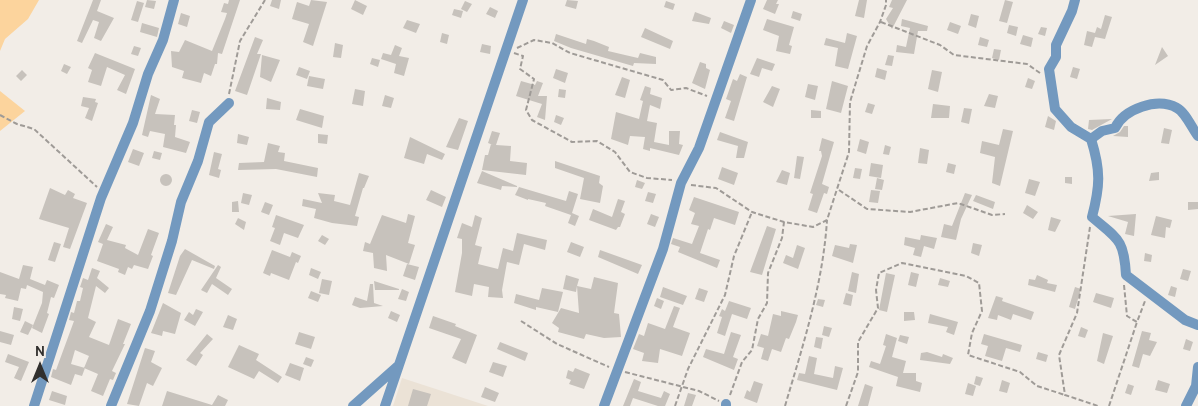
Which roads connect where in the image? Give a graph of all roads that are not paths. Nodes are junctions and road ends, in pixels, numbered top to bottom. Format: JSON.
{"nodes":[{"id":1,"x":174,"y":0,"type":"edge"},
{"id":2,"x":523,"y":0,"type":"edge"},
{"id":3,"x":751,"y":0,"type":"edge"},
{"id":4,"x":1074,"y":0,"type":"edge"},
{"id":5,"x":229,"y":103,"type":"road end"},
{"id":6,"x":1198,"y":136,"type":"edge"},
{"id":7,"x":1091,"y":139,"type":"junction"},
{"id":8,"x":1198,"y":325,"type":"edge"},
{"id":9,"x":399,"y":366,"type":"junction"},
{"id":10,"x":1198,"y":367,"type":"edge"},
{"id":11,"x":34,"y":406,"type":"edge"},
{"id":12,"x":111,"y":406,"type":"edge"},
{"id":13,"x":353,"y":406,"type":"edge"},
{"id":14,"x":385,"y":406,"type":"edge"},
{"id":15,"x":604,"y":406,"type":"edge"},
{"id":16,"x":1186,"y":406,"type":"edge"}],
"edges":[{"from":1,"to":11,"type":"street"},
{"from":2,"to":9,"type":"street"},
{"from":3,"to":15,"type":"street"},
{"from":4,"to":7,"type":"street"},
{"from":5,"to":12,"type":"street"},
{"from":6,"to":7,"type":"street"},
{"from":7,"to":8,"type":"street"},
{"from":9,"to":13,"type":"street"},
{"from":9,"to":14,"type":"street"},
{"from":10,"to":16,"type":"street"}]}
